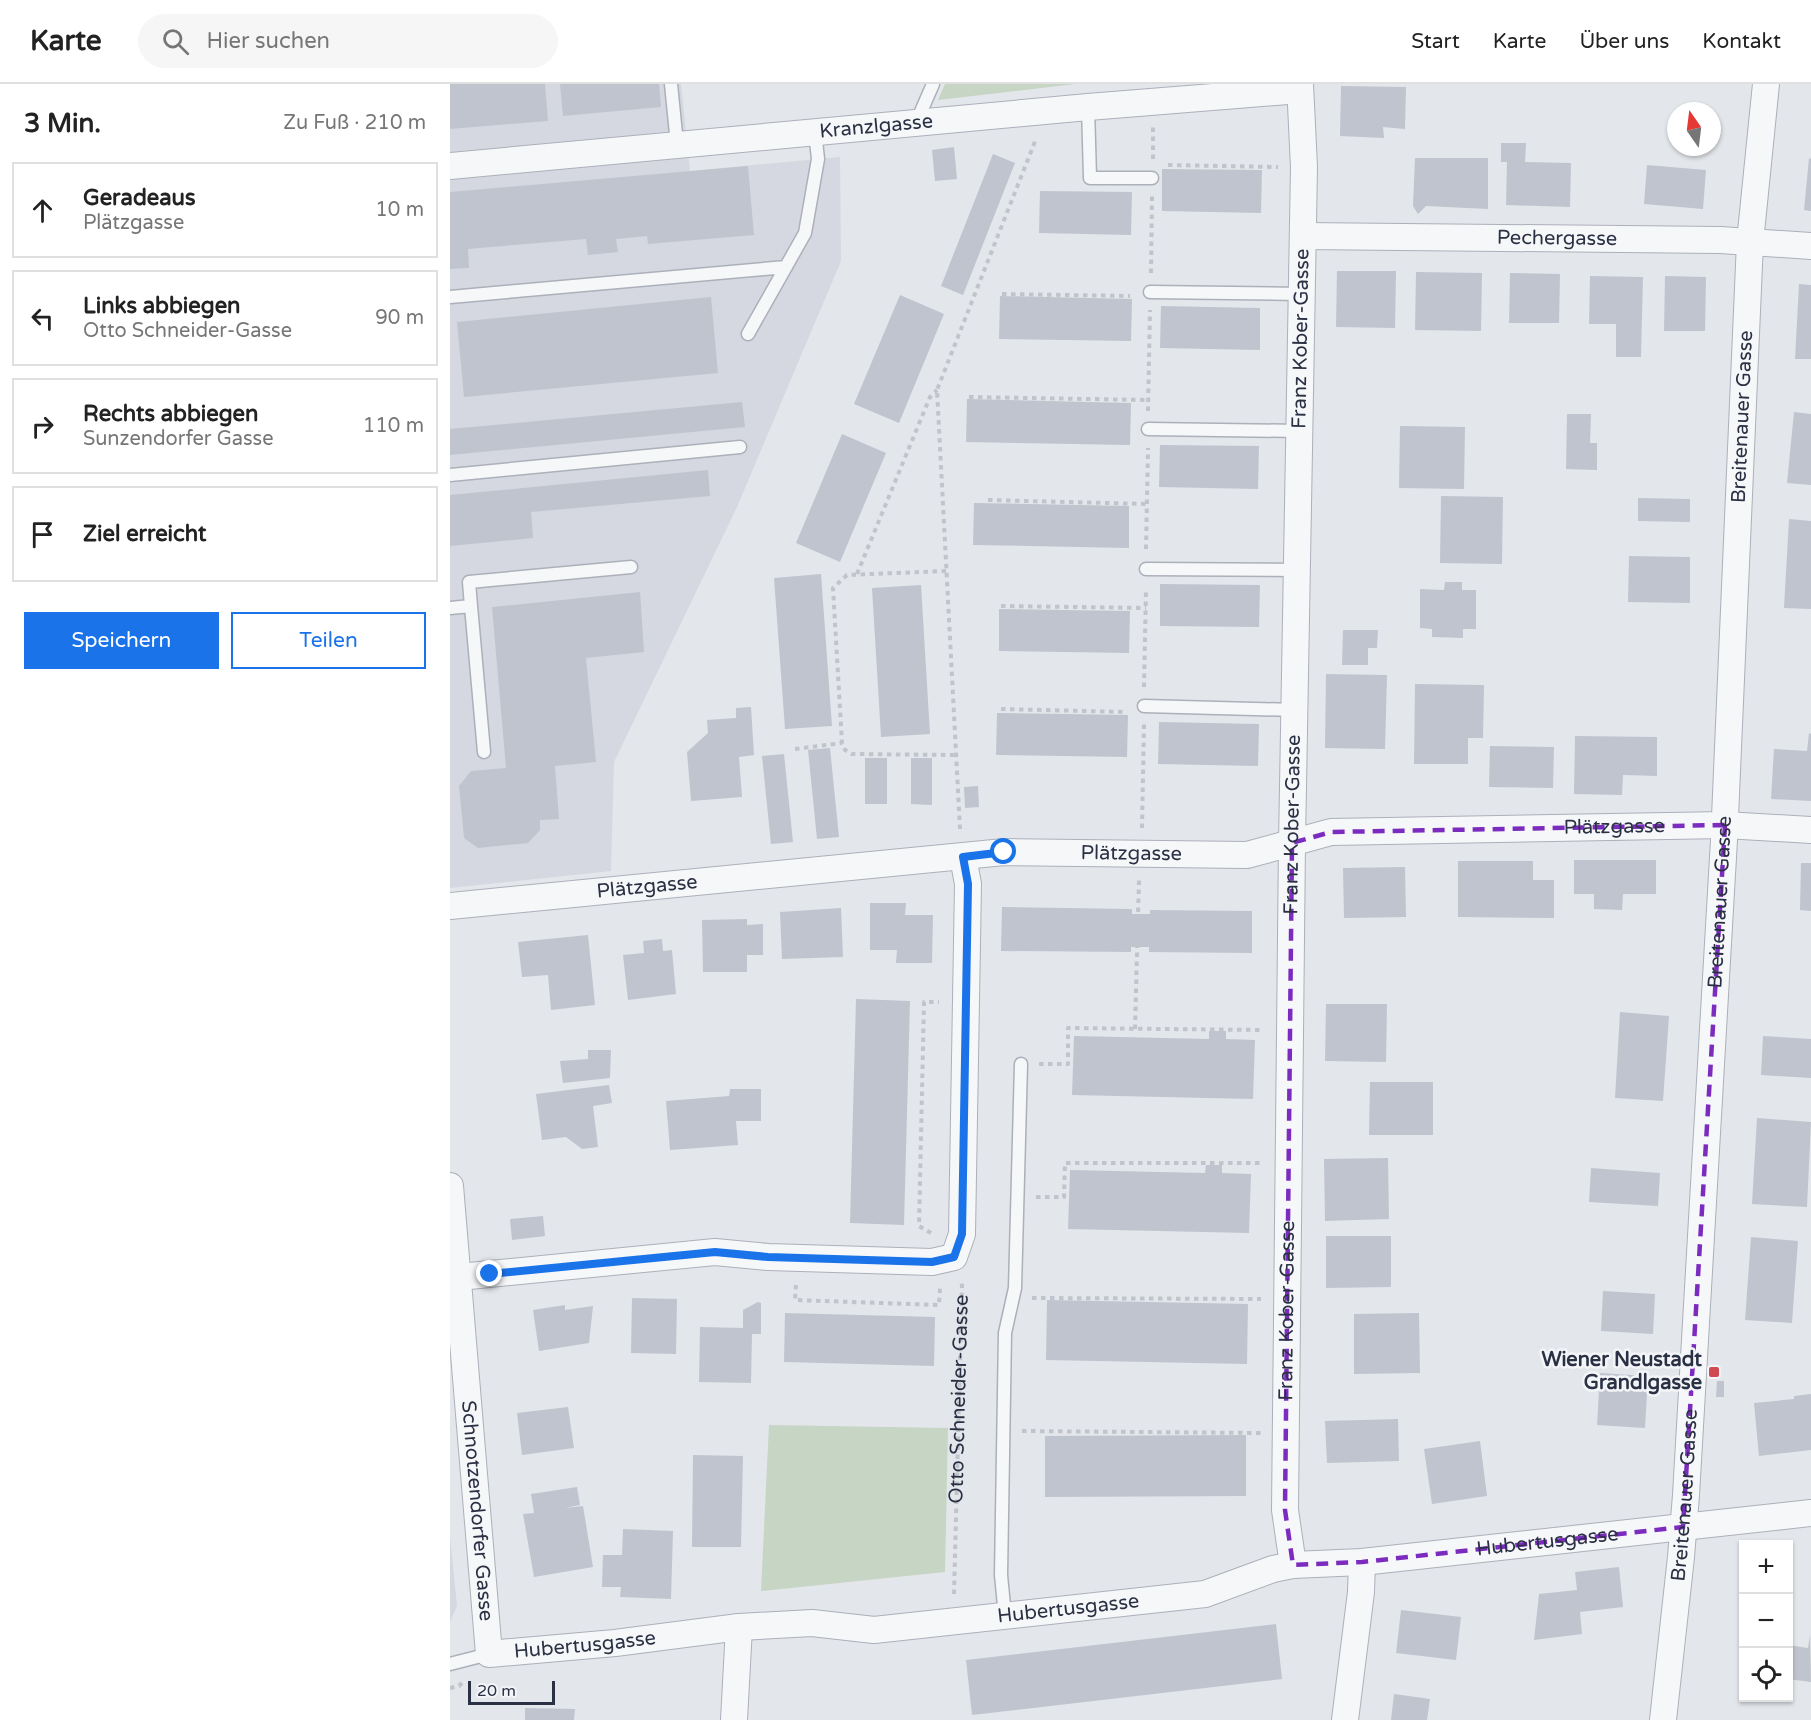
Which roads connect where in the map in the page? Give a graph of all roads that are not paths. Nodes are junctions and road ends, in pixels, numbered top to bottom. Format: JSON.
{"nodes":[{"id":1,"x":671,"y":84,"type":"edge"},
{"id":2,"x":933,"y":84,"type":"edge"},
{"id":3,"x":1766,"y":84,"type":"edge"},
{"id":4,"x":1300,"y":87,"type":"edge"},
{"id":5,"x":1088,"y":107,"type":"junction"},
{"id":6,"x":916,"y":123,"type":"junction"},
{"id":7,"x":815,"y":132,"type":"junction"},
{"id":8,"x":677,"y":144,"type":"junction"},
{"id":9,"x":450,"y":166,"type":"edge"},
{"id":10,"x":1152,"y":178,"type":"dead end"},
{"id":11,"x":1303,"y":236,"type":"junction"},
{"id":12,"x":1750,"y":242,"type":"junction"},
{"id":13,"x":1811,"y":246,"type":"edge"},
{"id":14,"x":786,"y":267,"type":"junction"},
{"id":15,"x":1144,"y":294,"type":"road end"},
{"id":16,"x":1301,"y":294,"type":"junction"},
{"id":17,"x":450,"y":297,"type":"edge"},
{"id":18,"x":748,"y":334,"type":"dead end"},
{"id":19,"x":1148,"y":429,"type":"dead end"},
{"id":20,"x":1300,"y":431,"type":"junction"},
{"id":21,"x":740,"y":447,"type":"dead end"},
{"id":22,"x":450,"y":475,"type":"edge"},
{"id":23,"x":631,"y":567,"type":"dead end"},
{"id":24,"x":1146,"y":568,"type":"dead end"},
{"id":25,"x":1297,"y":570,"type":"junction"},
{"id":26,"x":471,"y":606,"type":"junction"},
{"id":27,"x":450,"y":608,"type":"edge"},
{"id":28,"x":1144,"y":706,"type":"dead end"},
{"id":29,"x":1295,"y":710,"type":"junction"},
{"id":30,"x":484,"y":752,"type":"dead end"},
{"id":31,"x":1725,"y":825,"type":"junction"},
{"id":32,"x":1811,"y":830,"type":"edge"},
{"id":33,"x":1292,"y":843,"type":"junction"},
{"id":34,"x":963,"y":857,"type":"junction"},
{"id":35,"x":450,"y":906,"type":"edge"},
{"id":36,"x":1021,"y":1064,"type":"road end"},
{"id":37,"x":450,"y":1186,"type":"edge"},
{"id":38,"x":459,"y":1277,"type":"junction"},
{"id":39,"x":1811,"y":1513,"type":"edge"},
{"id":40,"x":1683,"y":1527,"type":"junction"},
{"id":41,"x":1362,"y":1562,"type":"junction"},
{"id":42,"x":1293,"y":1565,"type":"junction"},
{"id":43,"x":1005,"y":1616,"type":"junction"},
{"id":44,"x":739,"y":1627,"type":"junction"},
{"id":45,"x":489,"y":1654,"type":"junction"},
{"id":46,"x":450,"y":1664,"type":"edge"},
{"id":47,"x":734,"y":1720,"type":"edge"},
{"id":48,"x":1345,"y":1720,"type":"edge"},
{"id":49,"x":1663,"y":1720,"type":"edge"}],
"edges":[{"from":1,"to":8,"type":"lane"},
{"from":2,"to":6,"type":"lane"},
{"from":3,"to":12,"type":"street","name":"Breitenauer Gasse"},
{"from":4,"to":5,"type":"street","name":"Kranzlgasse"},
{"from":4,"to":11,"type":"street","name":"Franz Kober-Gasse"},
{"from":5,"to":6,"type":"street","name":"Kranzlgasse"},
{"from":5,"to":10,"type":"lane"},
{"from":6,"to":7,"type":"street","name":"Kranzlgasse"},
{"from":7,"to":8,"type":"street","name":"Kranzlgasse"},
{"from":7,"to":14,"type":"lane"},
{"from":8,"to":9,"type":"street","name":"Kranzlgasse"},
{"from":11,"to":12,"type":"street","name":"Pechergasse"},
{"from":11,"to":16,"type":"street","name":"Franz Kober-Gasse"},
{"from":12,"to":13,"type":"street","name":"Pechergasse"},
{"from":12,"to":31,"type":"street","name":"Breitenauer Gasse"},
{"from":14,"to":17,"type":"lane"},
{"from":14,"to":18,"type":"lane"},
{"from":15,"to":16,"type":"lane"},
{"from":16,"to":20,"type":"street","name":"Franz Kober-Gasse"},
{"from":19,"to":20,"type":"lane"},
{"from":20,"to":25,"type":"street","name":"Franz Kober-Gasse"},
{"from":21,"to":22,"type":"lane"},
{"from":23,"to":26,"type":"lane"},
{"from":24,"to":25,"type":"lane"},
{"from":25,"to":29,"type":"street","name":"Franz Kober-Gasse"},
{"from":26,"to":27,"type":"lane"},
{"from":26,"to":30,"type":"lane"},
{"from":28,"to":29,"type":"lane"},
{"from":29,"to":33,"type":"street","name":"Franz Kober-Gasse"},
{"from":31,"to":32,"type":"street","name":"Plätzgasse"},
{"from":31,"to":33,"type":"street","name":"Plätzgasse"},
{"from":31,"to":40,"type":"street","name":"Breitenauer Gasse"},
{"from":33,"to":34,"type":"street","name":"Plätzgasse"},
{"from":33,"to":42,"type":"street","name":"Franz Kober-Gasse"},
{"from":34,"to":35,"type":"street","name":"Plätzgasse"},
{"from":34,"to":38,"type":"street"},
{"from":36,"to":43,"type":"lane"},
{"from":37,"to":38,"type":"street","name":"Schnotzendorfer Gasse"},
{"from":38,"to":45,"type":"street","name":"Schnotzendorfer Gasse"},
{"from":39,"to":40,"type":"street","name":"Hubertusgasse"},
{"from":40,"to":41,"type":"street","name":"Hubertusgasse"},
{"from":40,"to":49,"type":"street","name":"Breitenauer Gasse"},
{"from":41,"to":42,"type":"street","name":"Hubertusgasse"},
{"from":41,"to":48,"type":"street"},
{"from":42,"to":43,"type":"street","name":"Hubertusgasse"},
{"from":43,"to":44,"type":"street","name":"Hubertusgasse"},
{"from":44,"to":45,"type":"street","name":"Hubertusgasse"},
{"from":44,"to":47,"type":"street"},
{"from":45,"to":46,"type":"lane","name":"Hubertusgasse"}]}
